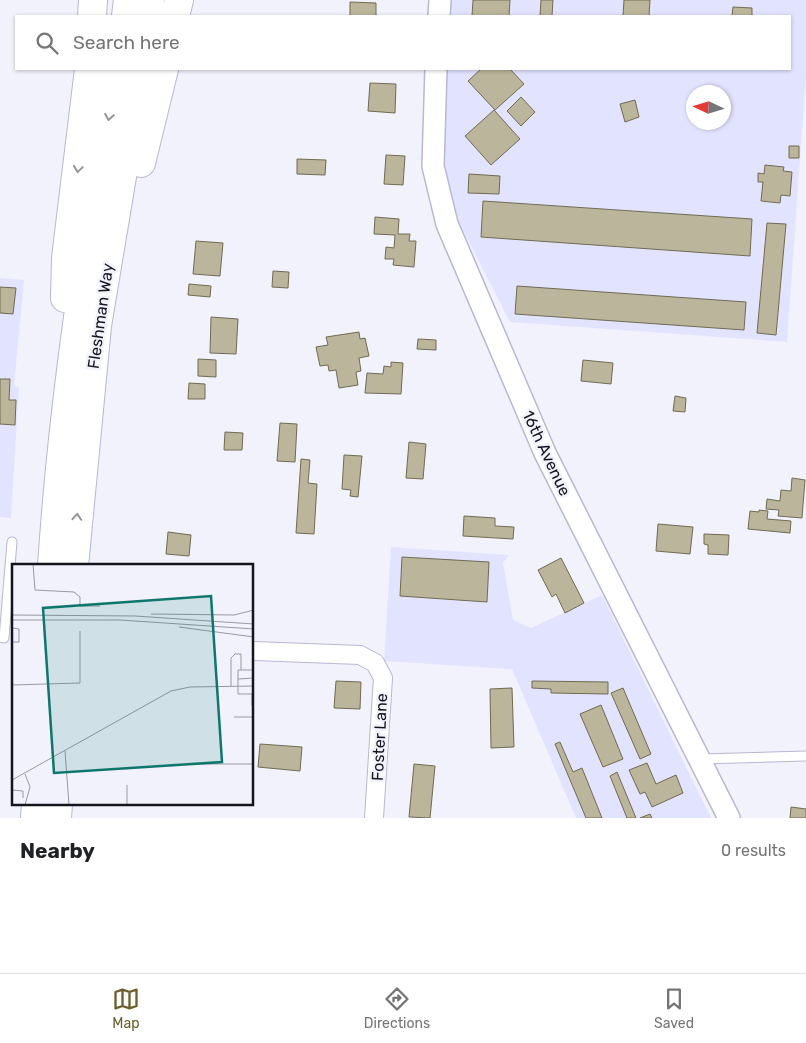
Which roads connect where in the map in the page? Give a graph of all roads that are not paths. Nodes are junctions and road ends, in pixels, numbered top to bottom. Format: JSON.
{"nodes":[{"id":1,"x":93,"y":0,"type":"edge"},
{"id":2,"x":128,"y":0,"type":"edge"},
{"id":3,"x":150,"y":0,"type":"edge"},
{"id":4,"x":179,"y":0,"type":"edge"},
{"id":5,"x":440,"y":0,"type":"edge"},
{"id":6,"x":92,"y":15,"type":"edge"},
{"id":7,"x":126,"y":15,"type":"edge"},
{"id":8,"x":148,"y":15,"type":"edge"},
{"id":9,"x":175,"y":15,"type":"edge"},
{"id":10,"x":439,"y":15,"type":"edge"},
{"id":11,"x":89,"y":70,"type":"edge"},
{"id":12,"x":117,"y":70,"type":"edge"},
{"id":13,"x":140,"y":70,"type":"edge"},
{"id":14,"x":164,"y":70,"type":"edge"},
{"id":15,"x":436,"y":70,"type":"edge"},
{"id":16,"x":97,"y":326,"type":"junction"},
{"id":17,"x":57,"y":490,"type":"junction"},
{"id":18,"x":12,"y":542,"type":"dead end"},
{"id":19,"x":52,"y":564,"type":"edge"},
{"id":20,"x":74,"y":564,"type":"edge"},
{"id":21,"x":0,"y":637,"type":"edge"},
{"id":22,"x":254,"y":651,"type":"edge"},
{"id":23,"x":806,"y":756,"type":"edge"},
{"id":24,"x":700,"y":759,"type":"junction"},
{"id":25,"x":374,"y":818,"type":"edge"},
{"id":26,"x":729,"y":818,"type":"edge"}],
"edges":[{"from":1,"to":6,"type":"main road"},
{"from":2,"to":7,"type":"main road"},
{"from":3,"to":8,"type":"main road"},
{"from":4,"to":9,"type":"main road"},
{"from":5,"to":10,"type":"street"},
{"from":11,"to":17,"type":"main road","one_way":true},
{"from":12,"to":17,"type":"main road","name":"Fleshman Way","one_way":true},
{"from":13,"to":16,"type":"main road","name":"Fleshman Way"},
{"from":14,"to":16,"type":"main road"},
{"from":15,"to":24,"type":"street","name":"16th Avenue"},
{"from":20,"to":16,"type":"main road","name":"Fleshman Way","one_way":true},
{"from":17,"to":19,"type":"main road","name":"Fleshman Way"},
{"from":18,"to":21,"type":"lane"},
{"from":22,"to":25,"type":"street","name":"Foster Lane"},
{"from":23,"to":24,"type":"lane"},
{"from":24,"to":26,"type":"street","name":"16th Avenue"}]}
